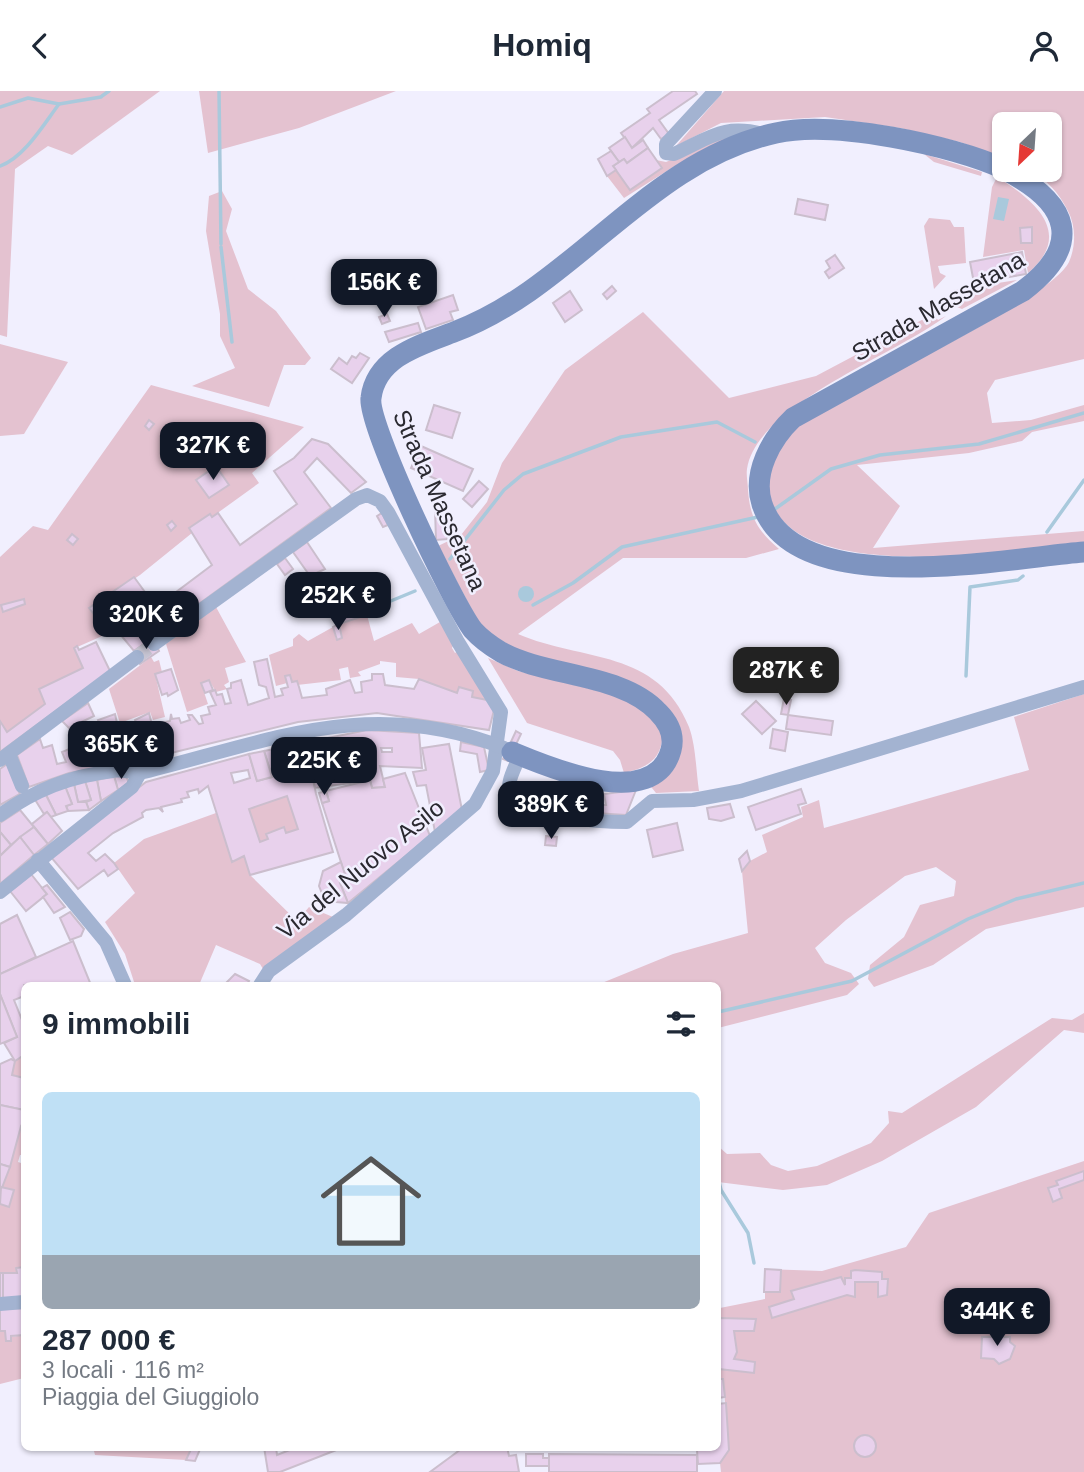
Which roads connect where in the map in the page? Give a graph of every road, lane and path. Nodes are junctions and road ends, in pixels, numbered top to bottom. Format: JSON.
{"nodes":[{"id":1,"x":715,"y":91,"type":"edge"},
{"id":2,"x":766,"y":135,"type":"junction"},
{"id":3,"x":992,"y":165,"type":"edge"},
{"id":4,"x":1025,"y":182,"type":"edge"},
{"id":5,"x":1084,"y":552,"type":"edge"},
{"id":6,"x":154,"y":644,"type":"tunnel mouth"},
{"id":7,"x":137,"y":657,"type":"tunnel mouth"},
{"id":8,"x":1084,"y":687,"type":"edge"},
{"id":9,"x":509,"y":751,"type":"junction"},
{"id":10,"x":5,"y":757,"type":"edge"},
{"id":11,"x":140,"y":773,"type":"junction"},
{"id":12,"x":22,"y":786,"type":"dead end"},
{"id":13,"x":0,"y":814,"type":"edge"},
{"id":14,"x":38,"y":860,"type":"junction"},
{"id":15,"x":0,"y":892,"type":"edge"},
{"id":16,"x":124,"y":982,"type":"edge"},
{"id":17,"x":262,"y":982,"type":"edge"},
{"id":18,"x":21,"y":1302,"type":"edge"},
{"id":19,"x":0,"y":1304,"type":"edge"}],
"edges":[{"from":1,"to":2,"type":"street"},
{"from":2,"to":3,"type":"street","name":"Strada Massetana"},
{"from":2,"to":9,"type":"street","name":"Strada Massetana"},
{"from":4,"to":5,"type":"street","name":"Strada Massetana"},
{"from":6,"to":9,"type":"street"},
{"from":7,"to":10,"type":"street"},
{"from":8,"to":9,"type":"street"},
{"from":9,"to":11,"type":"street"},
{"from":9,"to":17,"type":"street","name":"Via del Nuovo Asilo"},
{"from":10,"to":12,"type":"street"},
{"from":11,"to":13,"type":"street"},
{"from":11,"to":14,"type":"street"},
{"from":14,"to":15,"type":"street"},
{"from":14,"to":16,"type":"street"},
{"from":18,"to":19,"type":"street"}]}
